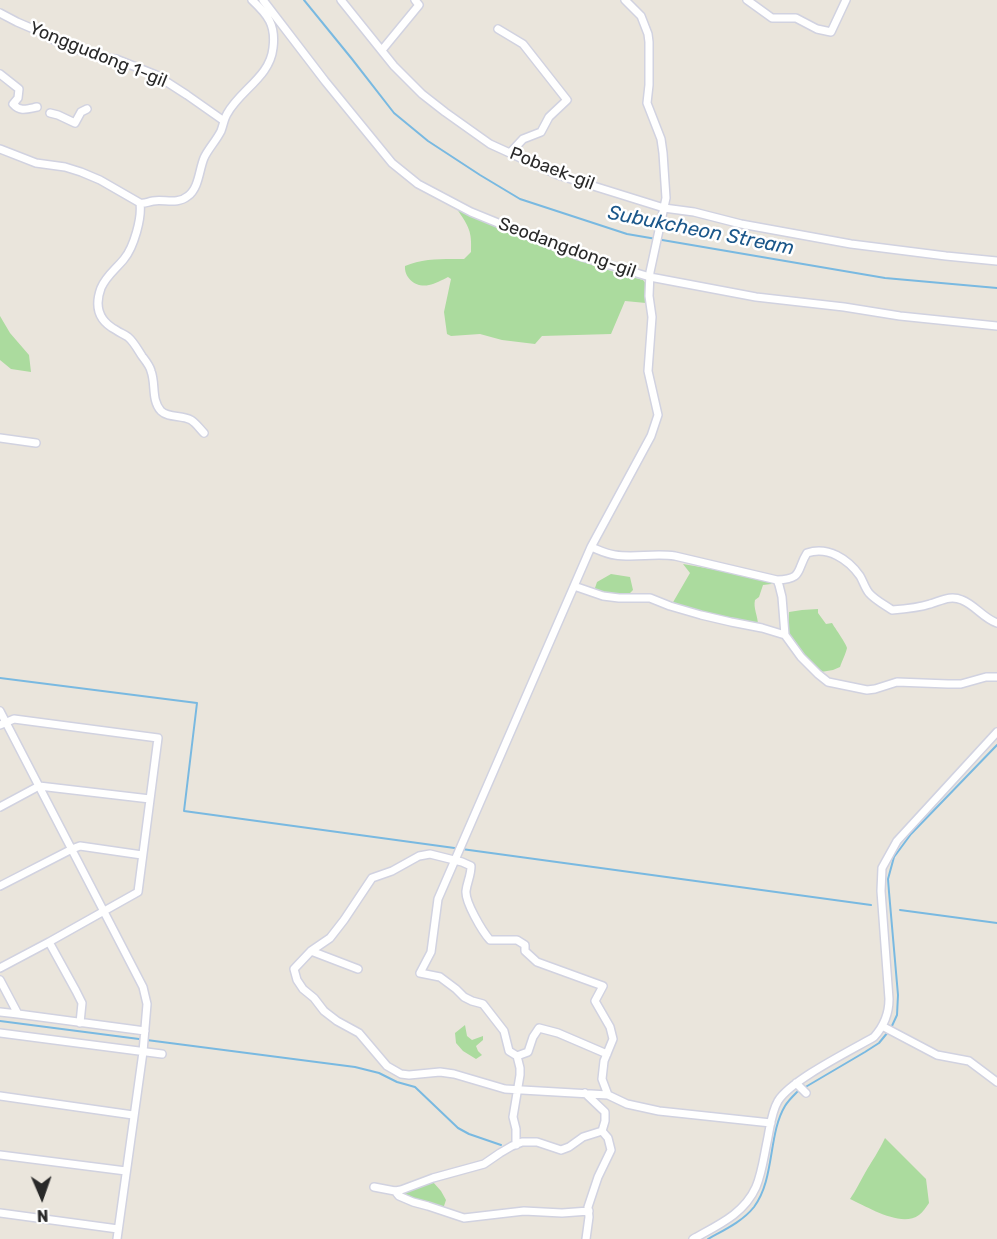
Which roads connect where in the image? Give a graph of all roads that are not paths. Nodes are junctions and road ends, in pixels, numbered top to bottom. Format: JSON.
{"nodes":[{"id":1,"x":252,"y":0,"type":"edge"},
{"id":2,"x":263,"y":0,"type":"edge"},
{"id":3,"x":341,"y":0,"type":"edge"},
{"id":4,"x":415,"y":0,"type":"edge"},
{"id":5,"x":625,"y":0,"type":"edge"},
{"id":6,"x":747,"y":0,"type":"edge"},
{"id":7,"x":846,"y":0,"type":"edge"},
{"id":8,"x":0,"y":13,"type":"edge"},
{"id":9,"x":498,"y":29,"type":"dead end"},
{"id":10,"x":382,"y":50,"type":"junction"},
{"id":11,"x":0,"y":74,"type":"edge"},
{"id":12,"x":37,"y":107,"type":"dead end"},
{"id":13,"x":87,"y":110,"type":"dead end"},
{"id":14,"x":50,"y":113,"type":"dead end"},
{"id":15,"x":224,"y":121,"type":"junction"},
{"id":16,"x":0,"y":149,"type":"edge"},
{"id":17,"x":510,"y":153,"type":"junction"},
{"id":18,"x":140,"y":203,"type":"junction"},
{"id":19,"x":663,"y":211,"type":"junction"},
{"id":20,"x":997,"y":261,"type":"edge"},
{"id":21,"x":650,"y":275,"type":"junction"},
{"id":22,"x":997,"y":326,"type":"edge"},
{"id":23,"x":204,"y":433,"type":"dead end"},
{"id":24,"x":0,"y":438,"type":"edge"},
{"id":25,"x":36,"y":443,"type":"dead end"},
{"id":26,"x":591,"y":547,"type":"junction"},
{"id":27,"x":777,"y":580,"type":"junction"},
{"id":28,"x":574,"y":586,"type":"junction"},
{"id":29,"x":997,"y":623,"type":"edge"},
{"id":30,"x":785,"y":635,"type":"junction"},
{"id":31,"x":997,"y":677,"type":"edge"},
{"id":32,"x":0,"y":711,"type":"edge"},
{"id":33,"x":3,"y":724,"type":"edge"},
{"id":34,"x":997,"y":732,"type":"edge"},
{"id":35,"x":39,"y":786,"type":"junction"},
{"id":36,"x":150,"y":799,"type":"junction"},
{"id":37,"x":0,"y":807,"type":"edge"},
{"id":38,"x":72,"y":849,"type":"junction"},
{"id":39,"x":142,"y":855,"type":"junction"},
{"id":40,"x":456,"y":857,"type":"junction"},
{"id":41,"x":0,"y":886,"type":"edge"},
{"id":42,"x":104,"y":911,"type":"junction"},
{"id":43,"x":49,"y":942,"type":"junction"},
{"id":44,"x":311,"y":951,"type":"junction"},
{"id":45,"x":0,"y":968,"type":"edge"},
{"id":46,"x":358,"y":969,"type":"dead end"},
{"id":47,"x":0,"y":980,"type":"edge"},
{"id":48,"x":0,"y":1012,"type":"edge"},
{"id":49,"x":18,"y":1014,"type":"junction"},
{"id":50,"x":80,"y":1023,"type":"junction"},
{"id":51,"x":884,"y":1027,"type":"junction"},
{"id":52,"x":145,"y":1031,"type":"junction"},
{"id":53,"x":0,"y":1033,"type":"edge"},
{"id":54,"x":142,"y":1052,"type":"junction"},
{"id":55,"x":162,"y":1054,"type":"dead end"},
{"id":56,"x":607,"y":1054,"type":"junction"},
{"id":57,"x":517,"y":1056,"type":"junction"},
{"id":58,"x":997,"y":1082,"type":"edge"},
{"id":59,"x":797,"y":1084,"type":"junction"},
{"id":60,"x":517,"y":1090,"type":"junction"},
{"id":61,"x":585,"y":1093,"type":"junction"},
{"id":62,"x":806,"y":1093,"type":"dead end"},
{"id":63,"x":608,"y":1095,"type":"junction"},
{"id":64,"x":0,"y":1096,"type":"edge"},
{"id":65,"x":133,"y":1116,"type":"junction"},
{"id":66,"x":771,"y":1123,"type":"junction"},
{"id":67,"x":602,"y":1131,"type":"junction"},
{"id":68,"x":516,"y":1144,"type":"junction"},
{"id":69,"x":0,"y":1155,"type":"edge"},
{"id":70,"x":126,"y":1171,"type":"junction"},
{"id":71,"x":374,"y":1187,"type":"dead end"},
{"id":72,"x":395,"y":1191,"type":"junction"},
{"id":73,"x":589,"y":1210,"type":"junction"},
{"id":74,"x":0,"y":1214,"type":"edge"},
{"id":75,"x":118,"y":1229,"type":"junction"},
{"id":76,"x":117,"y":1239,"type":"edge"},
{"id":77,"x":586,"y":1239,"type":"edge"},
{"id":78,"x":693,"y":1239,"type":"edge"}],
"edges":[{"from":1,"to":15,"type":"street"},
{"from":2,"to":21,"type":"street","name":"Seodangdong-gil"},
{"from":3,"to":10,"type":"street","name":"Pobaek-gil"},
{"from":4,"to":10,"type":"street"},
{"from":5,"to":19,"type":"street"},
{"from":6,"to":7,"type":"street"},
{"from":8,"to":15,"type":"street","name":"Yonggudong 1-gil"},
{"from":9,"to":17,"type":"street"},
{"from":10,"to":17,"type":"street","name":"Pobaek-gil"},
{"from":11,"to":12,"type":"street"},
{"from":13,"to":14,"type":"street"},
{"from":15,"to":18,"type":"street"},
{"from":16,"to":18,"type":"street"},
{"from":17,"to":19,"type":"street","name":"Pobaek-gil"},
{"from":18,"to":23,"type":"street"},
{"from":19,"to":20,"type":"street","name":"Pobaek-gil"},
{"from":19,"to":21,"type":"street"},
{"from":21,"to":22,"type":"street","name":"Seodangdong-gil"},
{"from":21,"to":26,"type":"street"},
{"from":24,"to":25,"type":"street"},
{"from":26,"to":27,"type":"street"},
{"from":26,"to":28,"type":"street"},
{"from":27,"to":29,"type":"street"},
{"from":27,"to":30,"type":"street"},
{"from":28,"to":30,"type":"street"},
{"from":28,"to":40,"type":"street"},
{"from":30,"to":31,"type":"street"},
{"from":32,"to":33,"type":"street"},
{"from":33,"to":35,"type":"street"},
{"from":33,"to":36,"type":"street"},
{"from":34,"to":51,"type":"street"},
{"from":35,"to":36,"type":"street"},
{"from":35,"to":37,"type":"street"},
{"from":35,"to":38,"type":"street"},
{"from":36,"to":39,"type":"street"},
{"from":38,"to":39,"type":"street"},
{"from":38,"to":41,"type":"street"},
{"from":38,"to":42,"type":"street"},
{"from":39,"to":42,"type":"street"},
{"from":40,"to":44,"type":"street"},
{"from":40,"to":56,"type":"street"},
{"from":40,"to":57,"type":"street"},
{"from":42,"to":43,"type":"street"},
{"from":42,"to":52,"type":"street"},
{"from":43,"to":45,"type":"street"},
{"from":43,"to":50,"type":"street"},
{"from":44,"to":46,"type":"street"},
{"from":44,"to":60,"type":"street"},
{"from":47,"to":49,"type":"street"},
{"from":48,"to":49,"type":"street"},
{"from":49,"to":50,"type":"street"},
{"from":50,"to":52,"type":"street"},
{"from":51,"to":58,"type":"street"},
{"from":51,"to":59,"type":"street"},
{"from":52,"to":54,"type":"street"},
{"from":53,"to":54,"type":"street"},
{"from":54,"to":55,"type":"street"},
{"from":54,"to":65,"type":"street"},
{"from":56,"to":57,"type":"street"},
{"from":56,"to":63,"type":"street"},
{"from":57,"to":60,"type":"street"},
{"from":59,"to":62,"type":"street"},
{"from":59,"to":66,"type":"street"},
{"from":60,"to":61,"type":"street"},
{"from":60,"to":68,"type":"street"},
{"from":61,"to":63,"type":"street"},
{"from":61,"to":67,"type":"street"},
{"from":63,"to":66,"type":"street"},
{"from":64,"to":65,"type":"street"},
{"from":65,"to":70,"type":"street"},
{"from":66,"to":78,"type":"street"},
{"from":67,"to":68,"type":"street"},
{"from":67,"to":73,"type":"street"},
{"from":68,"to":72,"type":"street"},
{"from":69,"to":70,"type":"street"},
{"from":70,"to":75,"type":"street"},
{"from":71,"to":72,"type":"street"},
{"from":72,"to":73,"type":"street"},
{"from":73,"to":77,"type":"street"},
{"from":74,"to":75,"type":"street"},
{"from":75,"to":76,"type":"street"}]}
